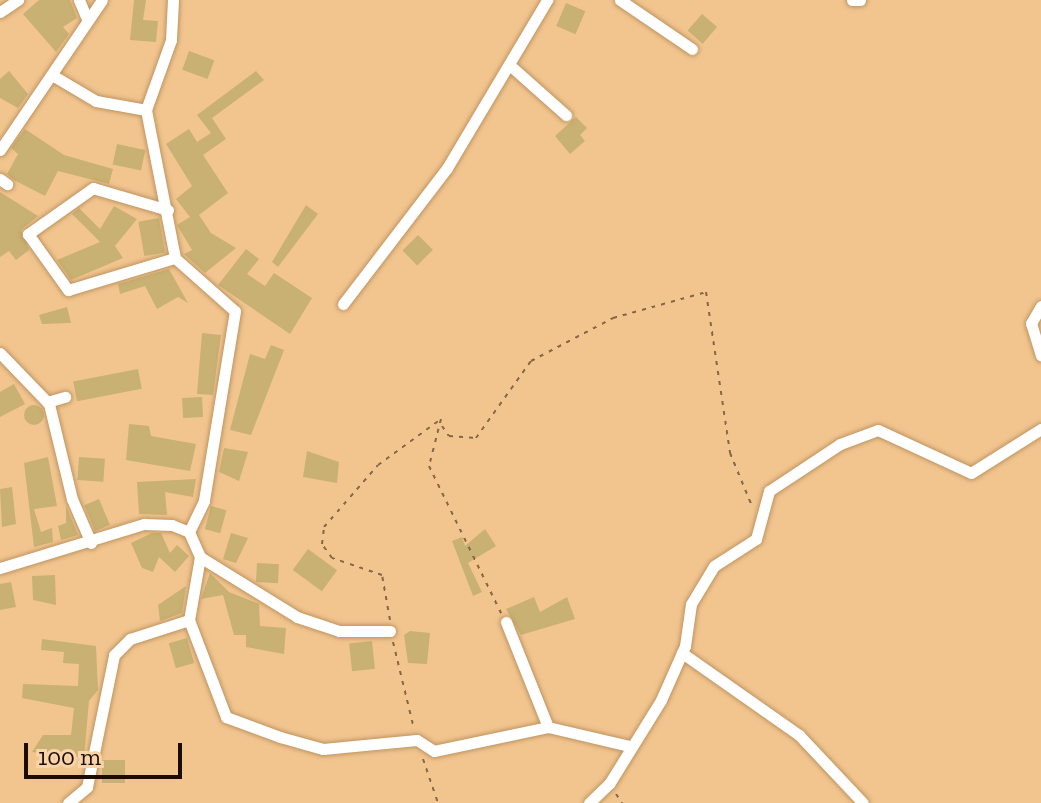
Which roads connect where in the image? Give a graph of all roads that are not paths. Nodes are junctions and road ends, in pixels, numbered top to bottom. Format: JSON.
{"nodes":[{"id":1,"x":18,"y":0,"type":"edge"},
{"id":2,"x":79,"y":0,"type":"edge"},
{"id":3,"x":102,"y":0,"type":"edge"},
{"id":4,"x":173,"y":0,"type":"edge"},
{"id":5,"x":547,"y":0,"type":"edge"},
{"id":6,"x":620,"y":0,"type":"edge"},
{"id":7,"x":852,"y":0,"type":"edge"},
{"id":8,"x":860,"y":0,"type":"edge"},
{"id":9,"x":0,"y":12,"type":"edge"},
{"id":10,"x":87,"y":19,"type":"junction"},
{"id":11,"x":692,"y":49,"type":"dead end"},
{"id":12,"x":513,"y":68,"type":"junction"},
{"id":13,"x":52,"y":75,"type":"junction"},
{"id":14,"x":146,"y":110,"type":"junction"},
{"id":15,"x":566,"y":115,"type":"dead end"},
{"id":16,"x":0,"y":150,"type":"edge"},
{"id":17,"x":168,"y":210,"type":"junction"},
{"id":18,"x":175,"y":258,"type":"junction"},
{"id":19,"x":343,"y":304,"type":"dead end"},
{"id":20,"x":1041,"y":306,"type":"edge"},
{"id":21,"x":0,"y":353,"type":"edge"},
{"id":22,"x":1041,"y":356,"type":"edge"},
{"id":23,"x":65,"y":397,"type":"dead end"},
{"id":24,"x":47,"y":402,"type":"junction"},
{"id":25,"x":1041,"y":429,"type":"edge"},
{"id":26,"x":189,"y":532,"type":"junction"},
{"id":27,"x":91,"y":543,"type":"junction"},
{"id":28,"x":200,"y":557,"type":"junction"},
{"id":29,"x":0,"y":568,"type":"edge"},
{"id":30,"x":189,"y":620,"type":"junction"},
{"id":31,"x":506,"y":622,"type":"road end"},
{"id":32,"x":390,"y":631,"type":"road end"},
{"id":33,"x":682,"y":653,"type":"junction"},
{"id":34,"x":548,"y":727,"type":"junction"},
{"id":35,"x":629,"y":746,"type":"junction"},
{"id":36,"x":68,"y":803,"type":"edge"},
{"id":37,"x":589,"y":803,"type":"edge"},
{"id":38,"x":863,"y":803,"type":"edge"}],
"edges":[{"from":1,"to":9,"type":"street"},
{"from":2,"to":10,"type":"street"},
{"from":3,"to":10,"type":"street"},
{"from":4,"to":14,"type":"street"},
{"from":5,"to":12,"type":"street"},
{"from":6,"to":11,"type":"street"},
{"from":7,"to":8,"type":"street"},
{"from":10,"to":13,"type":"street"},
{"from":12,"to":15,"type":"street"},
{"from":12,"to":19,"type":"street"},
{"from":13,"to":14,"type":"street"},
{"from":13,"to":16,"type":"street"},
{"from":14,"to":17,"type":"street"},
{"from":17,"to":18,"type":"street"},
{"from":17,"to":18,"type":"street"},
{"from":18,"to":26,"type":"street"},
{"from":20,"to":22,"type":"street"},
{"from":21,"to":24,"type":"street"},
{"from":23,"to":24,"type":"street"},
{"from":24,"to":27,"type":"street"},
{"from":25,"to":33,"type":"street"},
{"from":26,"to":27,"type":"street"},
{"from":26,"to":28,"type":"street"},
{"from":27,"to":29,"type":"street"},
{"from":28,"to":30,"type":"street"},
{"from":28,"to":32,"type":"street"},
{"from":30,"to":34,"type":"street"},
{"from":30,"to":36,"type":"street"},
{"from":31,"to":34,"type":"street"},
{"from":33,"to":35,"type":"street"},
{"from":33,"to":38,"type":"street"},
{"from":34,"to":35,"type":"street"},
{"from":35,"to":37,"type":"street"}]}
